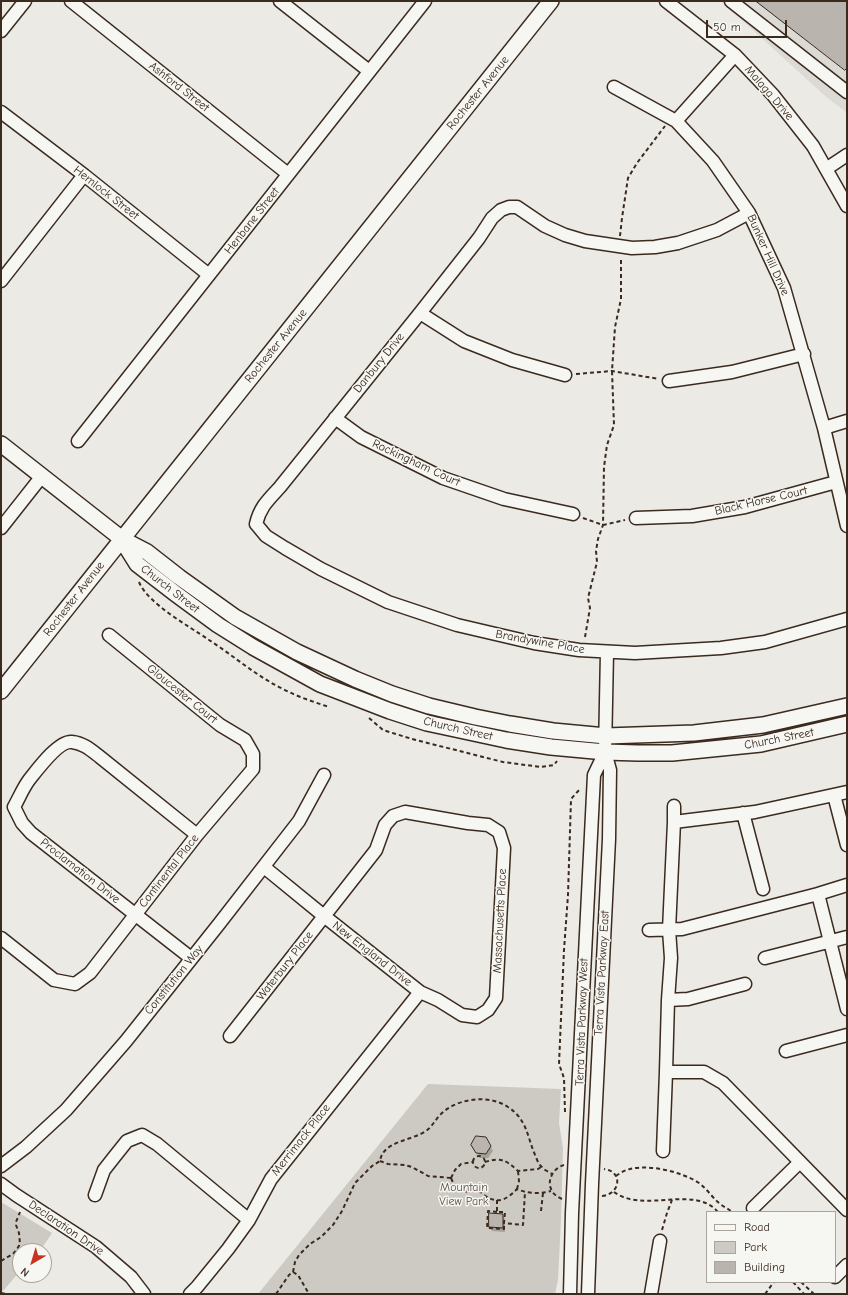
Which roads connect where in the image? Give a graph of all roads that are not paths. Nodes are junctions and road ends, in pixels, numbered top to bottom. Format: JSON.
{"nodes":[{"id":1,"x":25,"y":1,"type":"edge"},
{"id":2,"x":71,"y":1,"type":"edge"},
{"id":3,"x":280,"y":1,"type":"edge"},
{"id":4,"x":425,"y":1,"type":"edge"},
{"id":5,"x":551,"y":1,"type":"edge"},
{"id":6,"x":666,"y":1,"type":"edge"},
{"id":7,"x":731,"y":1,"type":"edge"},
{"id":8,"x":1,"y":31,"type":"edge"},
{"id":9,"x":735,"y":55,"type":"junction"},
{"id":10,"x":369,"y":72,"type":"junction"},
{"id":11,"x":614,"y":87,"type":"dead end"},
{"id":12,"x":847,"y":92,"type":"edge"},
{"id":13,"x":1,"y":112,"type":"edge"},
{"id":14,"x":674,"y":119,"type":"junction"},
{"id":15,"x":847,"y":155,"type":"edge"},
{"id":16,"x":826,"y":169,"type":"junction"},
{"id":17,"x":288,"y":174,"type":"junction"},
{"id":18,"x":84,"y":176,"type":"junction"},
{"id":19,"x":847,"y":206,"type":"edge"},
{"id":20,"x":749,"y":213,"type":"junction"},
{"id":21,"x":209,"y":275,"type":"junction"},
{"id":22,"x":1,"y":282,"type":"edge"},
{"id":23,"x":420,"y":313,"type":"junction"},
{"id":24,"x":804,"y":354,"type":"junction"},
{"id":25,"x":565,"y":375,"type":"road end"},
{"id":26,"x":669,"y":381,"type":"road end"},
{"id":27,"x":334,"y":418,"type":"junction"},
{"id":28,"x":847,"y":421,"type":"edge"},
{"id":29,"x":824,"y":428,"type":"junction"},
{"id":30,"x":78,"y":441,"type":"dead end"},
{"id":31,"x":1,"y":444,"type":"edge"},
{"id":32,"x":42,"y":476,"type":"junction"},
{"id":33,"x":836,"y":482,"type":"junction"},
{"id":34,"x":573,"y":514,"type":"road end"},
{"id":35,"x":636,"y":518,"type":"road end"},
{"id":36,"x":256,"y":524,"type":"joint"},
{"id":37,"x":847,"y":526,"type":"edge"},
{"id":38,"x":1,"y":528,"type":"edge"},
{"id":39,"x":122,"y":539,"type":"junction"},
{"id":40,"x":847,"y":619,"type":"edge"},
{"id":41,"x":109,"y":635,"type":"dead end"},
{"id":42,"x":606,"y":652,"type":"junction"},
{"id":43,"x":1,"y":691,"type":"edge"},
{"id":44,"x":847,"y":706,"type":"edge"},
{"id":45,"x":847,"y":724,"type":"edge"},
{"id":46,"x":606,"y":736,"type":"junction"},
{"id":47,"x":605,"y":752,"type":"junction"},
{"id":48,"x":253,"y":754,"type":"joint"},
{"id":49,"x":324,"y":774,"type":"dead end"},
{"id":50,"x":847,"y":792,"type":"edge"},
{"id":51,"x":834,"y":795,"type":"junction"},
{"id":52,"x":674,"y":806,"type":"dead end"},
{"id":53,"x":743,"y":813,"type":"junction"},
{"id":54,"x":393,"y":816,"type":"joint"},
{"id":55,"x":674,"y":822,"type":"junction"},
{"id":56,"x":197,"y":835,"type":"junction"},
{"id":57,"x":847,"y":845,"type":"edge"},
{"id":58,"x":264,"y":867,"type":"junction"},
{"id":59,"x":847,"y":885,"type":"edge"},
{"id":60,"x":763,"y":889,"type":"dead end"},
{"id":61,"x":818,"y":894,"type":"junction"},
{"id":62,"x":136,"y":915,"type":"junction"},
{"id":63,"x":324,"y":916,"type":"junction"},
{"id":64,"x":649,"y":930,"type":"dead end"},
{"id":65,"x":669,"y":930,"type":"junction"},
{"id":66,"x":847,"y":937,"type":"edge"},
{"id":67,"x":1,"y":938,"type":"edge"},
{"id":68,"x":830,"y":941,"type":"junction"},
{"id":69,"x":191,"y":958,"type":"junction"},
{"id":70,"x":765,"y":958,"type":"dead end"},
{"id":71,"x":745,"y":984,"type":"dead end"},
{"id":72,"x":420,"y":992,"type":"junction"},
{"id":73,"x":668,"y":1000,"type":"junction"},
{"id":74,"x":847,"y":1009,"type":"edge"},
{"id":75,"x":488,"y":1010,"type":"joint"},
{"id":76,"x":847,"y":1035,"type":"edge"},
{"id":77,"x":230,"y":1036,"type":"dead end"},
{"id":78,"x":786,"y":1051,"type":"dead end"},
{"id":79,"x":666,"y":1072,"type":"junction"},
{"id":80,"x":663,"y":1151,"type":"dead end"},
{"id":81,"x":800,"y":1162,"type":"junction"},
{"id":82,"x":1,"y":1166,"type":"edge"},
{"id":83,"x":1,"y":1184,"type":"edge"},
{"id":84,"x":95,"y":1195,"type":"dead end"},
{"id":85,"x":752,"y":1208,"type":"dead end"},
{"id":86,"x":847,"y":1210,"type":"edge"},
{"id":87,"x":249,"y":1220,"type":"junction"},
{"id":88,"x":660,"y":1241,"type":"road end"},
{"id":89,"x":847,"y":1265,"type":"edge"},
{"id":90,"x":836,"y":1275,"type":"edge"},
{"id":91,"x":144,"y":1294,"type":"edge"},
{"id":92,"x":190,"y":1294,"type":"edge"},
{"id":93,"x":570,"y":1294,"type":"edge"},
{"id":94,"x":588,"y":1294,"type":"edge"},
{"id":95,"x":651,"y":1294,"type":"edge"}],
"edges":[{"from":1,"to":8,"type":"street"},
{"from":2,"to":17,"type":"street","name":"Ashford Street"},
{"from":3,"to":10,"type":"street"},
{"from":4,"to":10,"type":"street","name":"Henbane Street"},
{"from":5,"to":39,"type":"main road","name":"Rochester Avenue"},
{"from":6,"to":9,"type":"street","name":"Malaga Drive"},
{"from":7,"to":12,"type":"street"},
{"from":9,"to":14,"type":"street"},
{"from":9,"to":16,"type":"street","name":"Malaga Drive"},
{"from":10,"to":17,"type":"street","name":"Henbane Street"},
{"from":11,"to":14,"type":"street","name":"Bunker Hill Drive"},
{"from":13,"to":18,"type":"street","name":"Hemlock Street"},
{"from":14,"to":20,"type":"street","name":"Bunker Hill Drive"},
{"from":15,"to":16,"type":"street"},
{"from":16,"to":19,"type":"street","name":"Malaga Drive"},
{"from":17,"to":21,"type":"street","name":"Henbane Street"},
{"from":18,"to":21,"type":"street","name":"Hemlock Street"},
{"from":18,"to":22,"type":"street"},
{"from":20,"to":23,"type":"street","name":"Danbury Drive"},
{"from":20,"to":24,"type":"street","name":"Bunker Hill Drive"},
{"from":21,"to":30,"type":"street","name":"Henbane Street"},
{"from":23,"to":25,"type":"street"},
{"from":23,"to":27,"type":"street","name":"Danbury Drive"},
{"from":24,"to":26,"type":"street"},
{"from":24,"to":29,"type":"street","name":"Bunker Hill Drive"},
{"from":27,"to":34,"type":"street","name":"Rockingham Court"},
{"from":27,"to":36,"type":"street","name":"Danbury Drive"},
{"from":28,"to":29,"type":"street"},
{"from":29,"to":33,"type":"street","name":"Bunker Hill Drive"},
{"from":31,"to":32,"type":"main road","name":"Church Street"},
{"from":32,"to":38,"type":"street"},
{"from":32,"to":39,"type":"main road","name":"Church Street"},
{"from":33,"to":35,"type":"street","name":"Black Horse Court"},
{"from":33,"to":37,"type":"street","name":"Bunker Hill Drive"},
{"from":36,"to":42,"type":"street","name":"Brandywine Place"},
{"from":39,"to":43,"type":"main road","name":"Rochester Avenue"},
{"from":39,"to":46,"type":"main road","name":"Church Street"},
{"from":39,"to":47,"type":"main road","name":"Church Street"},
{"from":40,"to":42,"type":"street","name":"Brandywine Place"},
{"from":41,"to":48,"type":"street","name":"Gloucester Court"},
{"from":42,"to":46,"type":"street","name":"Terra Vista Parkway East"},
{"from":44,"to":46,"type":"main road","name":"Church Street"},
{"from":45,"to":47,"type":"main road","name":"Church Street"},
{"from":46,"to":47,"type":"street","name":"Terra Vista Parkway East"},
{"from":47,"to":93,"type":"street","name":"Terra Vista Parkway West"},
{"from":47,"to":94,"type":"street","name":"Terra Vista Parkway East"},
{"from":48,"to":56,"type":"street","name":"Continental Place"},
{"from":49,"to":58,"type":"street","name":"Constitution Way"},
{"from":50,"to":51,"type":"street"},
{"from":51,"to":53,"type":"street"},
{"from":51,"to":57,"type":"street"},
{"from":52,"to":55,"type":"street"},
{"from":53,"to":55,"type":"street"},
{"from":53,"to":60,"type":"street"},
{"from":54,"to":63,"type":"street","name":"Waterbury Place"},
{"from":54,"to":75,"type":"street","name":"Massachusetts Place"},
{"from":55,"to":65,"type":"street"},
{"from":56,"to":62,"type":"street","name":"Continental Place"},
{"from":56,"to":62,"type":"street","name":"Proclamation Drive"},
{"from":58,"to":63,"type":"street","name":"New England Drive"},
{"from":58,"to":69,"type":"street","name":"Constitution Way"},
{"from":59,"to":61,"type":"street"},
{"from":61,"to":65,"type":"street"},
{"from":61,"to":68,"type":"street"},
{"from":62,"to":67,"type":"street","name":"Continental Place"},
{"from":62,"to":69,"type":"street","name":"Proclamation Drive"},
{"from":63,"to":72,"type":"street","name":"New England Drive"},
{"from":63,"to":77,"type":"street","name":"Waterbury Place"},
{"from":64,"to":65,"type":"street"},
{"from":65,"to":73,"type":"street"},
{"from":66,"to":68,"type":"street"},
{"from":68,"to":70,"type":"street"},
{"from":68,"to":74,"type":"street"},
{"from":69,"to":82,"type":"street","name":"Constitution Way"},
{"from":71,"to":73,"type":"street"},
{"from":72,"to":75,"type":"street","name":"New England Drive"},
{"from":72,"to":87,"type":"street","name":"Merrimack Place"},
{"from":73,"to":79,"type":"street"},
{"from":76,"to":78,"type":"street"},
{"from":79,"to":80,"type":"street"},
{"from":79,"to":81,"type":"street"},
{"from":81,"to":85,"type":"street"},
{"from":81,"to":86,"type":"street"},
{"from":83,"to":91,"type":"street","name":"Declaration Drive"},
{"from":84,"to":87,"type":"street"},
{"from":87,"to":92,"type":"street","name":"Merrimack Place"},
{"from":88,"to":95,"type":"street"},
{"from":89,"to":90,"type":"street"}]}
